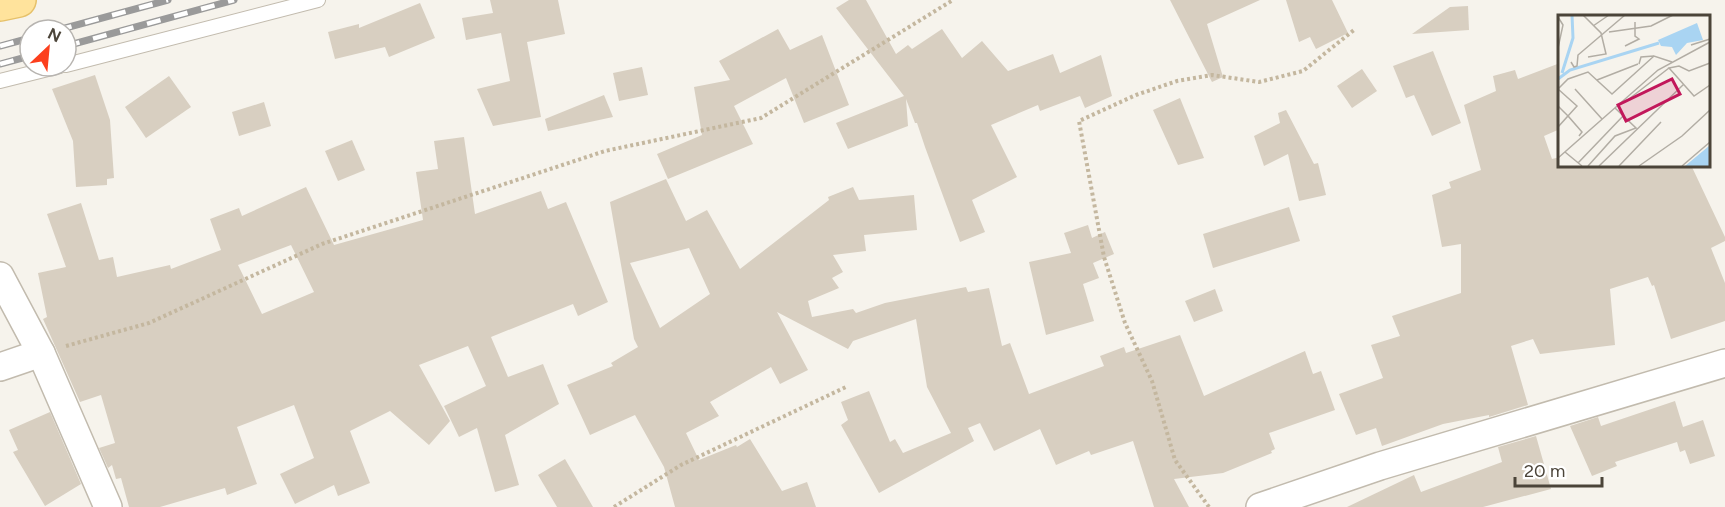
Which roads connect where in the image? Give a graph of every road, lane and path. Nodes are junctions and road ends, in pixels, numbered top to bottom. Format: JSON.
{"nodes":[{"id":1,"x":19,"y":0,"type":"edge"},
{"id":2,"x":318,"y":0,"type":"edge"},
{"id":3,"x":953,"y":0,"type":"edge"},
{"id":4,"x":0,"y":4,"type":"edge"},
{"id":5,"x":1354,"y":30,"type":"dead end"},
{"id":6,"x":78,"y":61,"type":"edge"},
{"id":7,"x":18,"y":76,"type":"edge"},
{"id":8,"x":0,"y":81,"type":"edge"},
{"id":9,"x":0,"y":276,"type":"edge"},
{"id":10,"x":41,"y":353,"type":"junction"},
{"id":11,"x":1725,"y":363,"type":"edge"},
{"id":12,"x":0,"y":368,"type":"edge"},
{"id":13,"x":846,"y":387,"type":"dead end"},
{"id":14,"x":108,"y":507,"type":"edge"},
{"id":15,"x":614,"y":507,"type":"edge"},
{"id":16,"x":1209,"y":507,"type":"edge"},
{"id":17,"x":1260,"y":507,"type":"edge"}],
"edges":[{"from":1,"to":4,"type":"main road"},
{"from":2,"to":6,"type":"lane"},
{"from":3,"to":10,"type":"path"},
{"from":5,"to":16,"type":"path"},
{"from":7,"to":8,"type":"lane"},
{"from":9,"to":10,"type":"street"},
{"from":10,"to":12,"type":"street"},
{"from":10,"to":14,"type":"street"},
{"from":11,"to":17,"type":"street"},
{"from":13,"to":15,"type":"path"}]}
